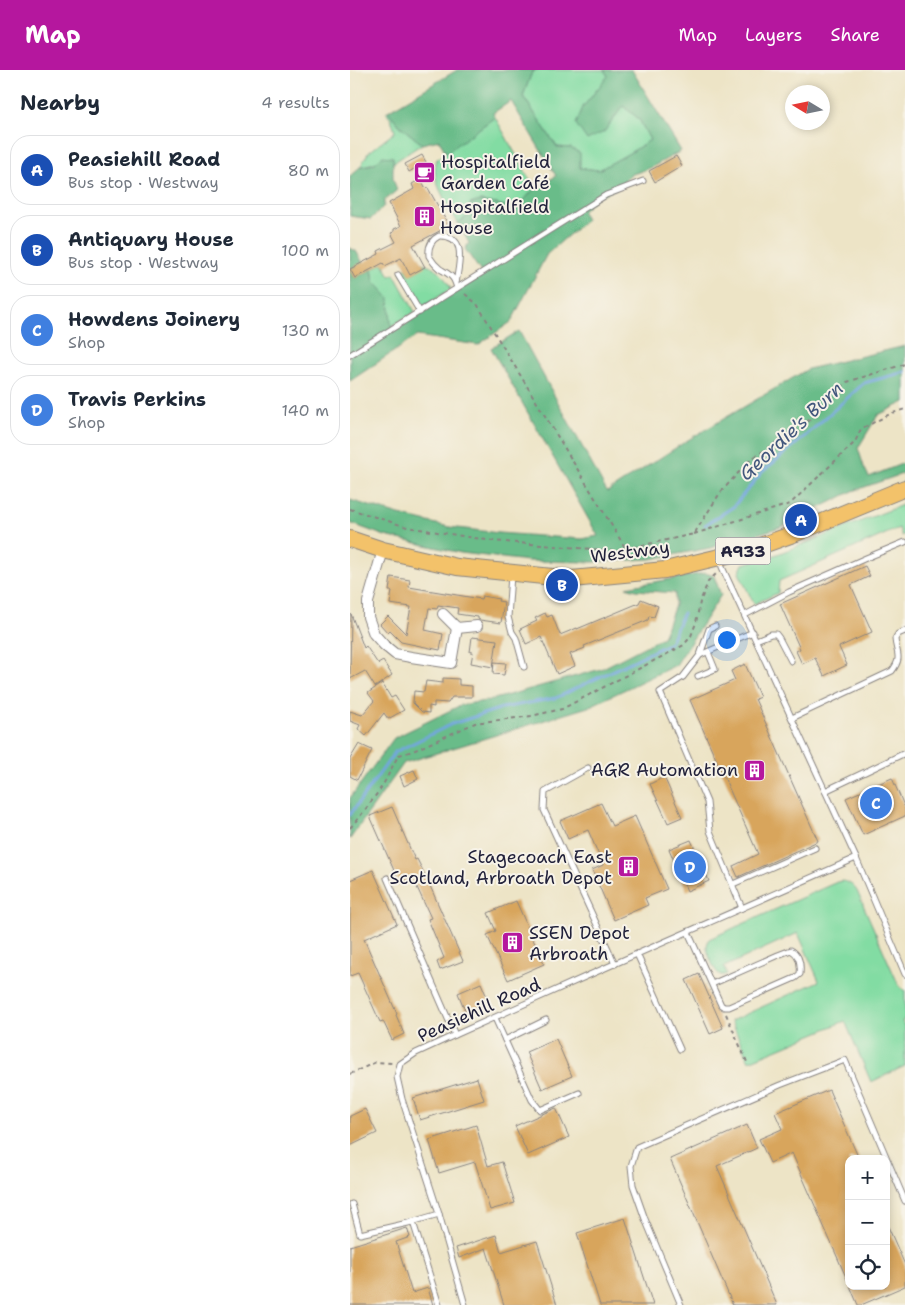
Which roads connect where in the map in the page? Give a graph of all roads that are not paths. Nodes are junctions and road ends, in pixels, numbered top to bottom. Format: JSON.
{"nodes":[{"id":1,"x":643,"y":181,"type":"dead end"},
{"id":2,"x":398,"y":275,"type":"dead end"},
{"id":3,"x":456,"y":286,"type":"junction"},
{"id":4,"x":420,"y":312,"type":"junction"},
{"id":5,"x":350,"y":355,"type":"edge"},
{"id":6,"x":905,"y":488,"type":"edge"},
{"id":7,"x":350,"y":539,"type":"edge"},
{"id":8,"x":905,"y":542,"type":"edge"},
{"id":9,"x":383,"y":550,"type":"junction"},
{"id":10,"x":721,"y":562,"type":"junction"},
{"id":11,"x":511,"y":572,"type":"junction"},
{"id":12,"x":443,"y":614,"type":"dead end"},
{"id":13,"x":745,"y":615,"type":"junction"},
{"id":14,"x":477,"y":626,"type":"dead end"},
{"id":15,"x":715,"y":626,"type":"dead end"},
{"id":16,"x":457,"y":628,"type":"junction"},
{"id":17,"x":752,"y":632,"type":"junction"},
{"id":18,"x":905,"y":632,"type":"edge"},
{"id":19,"x":756,"y":640,"type":"junction"},
{"id":20,"x":708,"y":652,"type":"junction"},
{"id":21,"x":700,"y":655,"type":"junction"},
{"id":22,"x":791,"y":661,"type":"dead end"},
{"id":23,"x":524,"y":667,"type":"dead end"},
{"id":24,"x":698,"y":676,"type":"dead end"},
{"id":25,"x":792,"y":718,"type":"junction"},
{"id":26,"x":905,"y":753,"type":"edge"},
{"id":27,"x":588,"y":768,"type":"dead end"},
{"id":28,"x":825,"y":791,"type":"junction"},
{"id":29,"x":815,"y":848,"type":"dead end"},
{"id":30,"x":856,"y":858,"type":"junction"},
{"id":31,"x":387,"y":878,"type":"dead end"},
{"id":32,"x":733,"y":884,"type":"junction"},
{"id":33,"x":742,"y":908,"type":"junction"},
{"id":34,"x":688,"y":932,"type":"junction"},
{"id":35,"x":637,"y":954,"type":"junction"},
{"id":36,"x":615,"y":964,"type":"junction"},
{"id":37,"x":905,"y":974,"type":"edge"},
{"id":38,"x":712,"y":984,"type":"junction"},
{"id":39,"x":495,"y":1018,"type":"junction"},
{"id":40,"x":546,"y":1020,"type":"dead end"},
{"id":41,"x":455,"y":1035,"type":"junction"},
{"id":42,"x":505,"y":1040,"type":"junction"},
{"id":43,"x":680,"y":1050,"type":"dead end"},
{"id":44,"x":579,"y":1093,"type":"dead end"},
{"id":45,"x":905,"y":1201,"type":"edge"},
{"id":46,"x":352,"y":1204,"type":"dead end"},
{"id":47,"x":439,"y":1214,"type":"junction"},
{"id":48,"x":413,"y":1222,"type":"junction"},
{"id":49,"x":439,"y":1305,"type":"edge"},
{"id":50,"x":466,"y":1305,"type":"edge"},
{"id":51,"x":681,"y":1305,"type":"edge"}],
"edges":[{"from":1,"to":3,"type":"lane"},
{"from":2,"to":4,"type":"lane"},
{"from":3,"to":3,"type":"lane"},
{"from":3,"to":4,"type":"lane"},
{"from":4,"to":5,"type":"lane"},
{"from":6,"to":10,"type":"main road","name":"Westway","number":"A933"},
{"from":7,"to":9,"type":"main road","name":"Westway","number":"A933"},
{"from":8,"to":13,"type":"lane"},
{"from":9,"to":11,"type":"main road","name":"Westway","number":"A933"},
{"from":9,"to":16,"type":"street"},
{"from":10,"to":11,"type":"main road","name":"Westway","number":"A933"},
{"from":10,"to":13,"type":"lane"},
{"from":11,"to":23,"type":"lane"},
{"from":12,"to":16,"type":"street"},
{"from":13,"to":17,"type":"lane"},
{"from":14,"to":16,"type":"street"},
{"from":15,"to":21,"type":"lane"},
{"from":17,"to":19,"type":"lane"},
{"from":17,"to":20,"type":"lane"},
{"from":18,"to":25,"type":"lane"},
{"from":19,"to":22,"type":"lane"},
{"from":19,"to":25,"type":"lane"},
{"from":20,"to":21,"type":"lane"},
{"from":20,"to":24,"type":"lane"},
{"from":21,"to":32,"type":"lane"},
{"from":25,"to":28,"type":"lane"},
{"from":26,"to":28,"type":"lane"},
{"from":27,"to":36,"type":"lane"},
{"from":28,"to":30,"type":"lane"},
{"from":29,"to":32,"type":"lane"},
{"from":30,"to":33,"type":"lane","name":"Peasiehill Road"},
{"from":30,"to":37,"type":"lane"},
{"from":31,"to":41,"type":"lane"},
{"from":32,"to":33,"type":"lane"},
{"from":33,"to":34,"type":"lane","name":"Peasiehill Road"},
{"from":34,"to":35,"type":"lane","name":"Peasiehill Road"},
{"from":34,"to":38,"type":"lane"},
{"from":35,"to":36,"type":"lane","name":"Peasiehill Road"},
{"from":35,"to":43,"type":"lane"},
{"from":36,"to":39,"type":"lane","name":"Peasiehill Road"},
{"from":38,"to":38,"type":"lane"},
{"from":39,"to":41,"type":"lane","name":"Peasiehill Road"},
{"from":39,"to":42,"type":"lane"},
{"from":40,"to":42,"type":"lane"},
{"from":41,"to":47,"type":"lane","name":"Peasiehill Road"},
{"from":42,"to":44,"type":"lane"},
{"from":45,"to":51,"type":"lane"},
{"from":46,"to":48,"type":"lane"},
{"from":47,"to":48,"type":"lane"},
{"from":47,"to":50,"type":"lane"},
{"from":48,"to":49,"type":"lane"}]}
